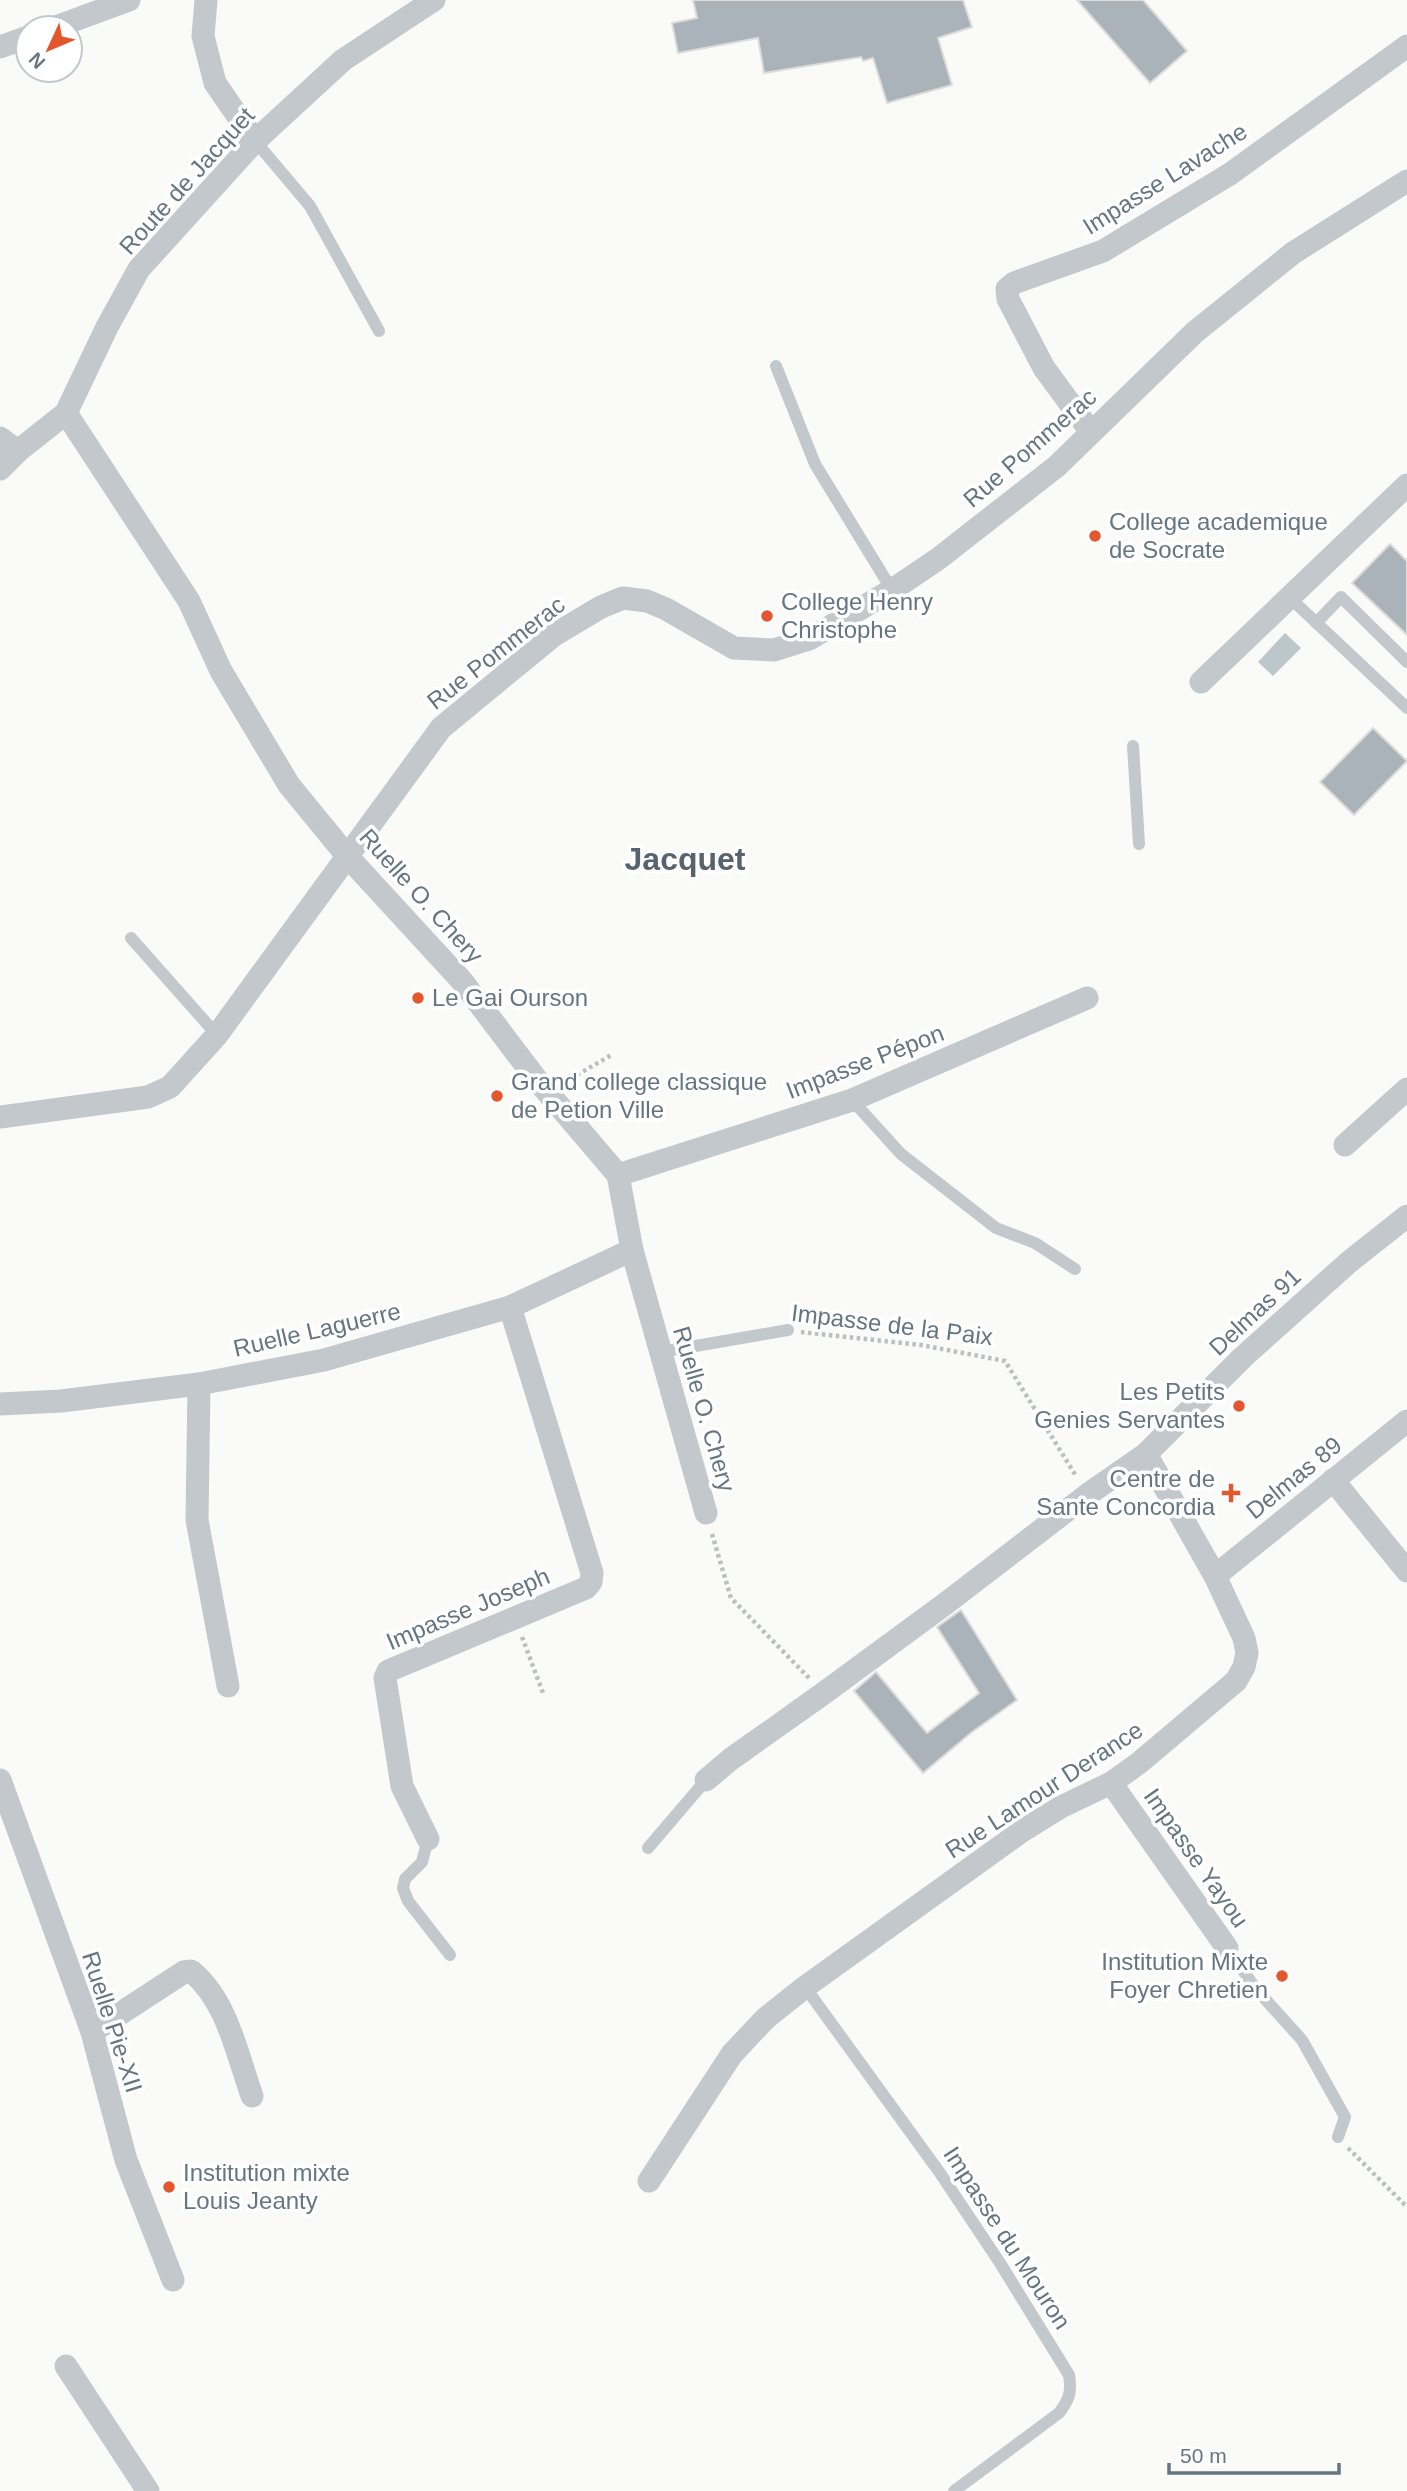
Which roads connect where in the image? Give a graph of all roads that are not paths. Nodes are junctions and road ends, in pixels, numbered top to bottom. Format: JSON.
{"nodes":[{"id":1,"x":130,"y":0,"type":"edge"},
{"id":2,"x":206,"y":0,"type":"edge"},
{"id":3,"x":397,"y":0,"type":"edge"},
{"id":4,"x":433,"y":0,"type":"edge"},
{"id":5,"x":84,"y":17,"type":"edge"},
{"id":6,"x":396,"y":23,"type":"junction"},
{"id":7,"x":1407,"y":46,"type":"edge"},
{"id":8,"x":256,"y":141,"type":"junction"},
{"id":9,"x":1407,"y":181,"type":"edge"},
{"id":10,"x":379,"y":331,"type":"dead end"},
{"id":11,"x":776,"y":366,"type":"dead end"},
{"id":12,"x":66,"y":413,"type":"junction"},
{"id":13,"x":1091,"y":432,"type":"junction"},
{"id":14,"x":9,"y":445,"type":"edge"},
{"id":15,"x":0,"y":469,"type":"edge"},
{"id":16,"x":1407,"y":485,"type":"edge"},
{"id":17,"x":892,"y":590,"type":"junction"},
{"id":18,"x":1289,"y":597,"type":"junction"},
{"id":19,"x":1316,"y":623,"type":"junction"},
{"id":20,"x":1407,"y":662,"type":"edge"},
{"id":21,"x":1201,"y":682,"type":"dead end"},
{"id":22,"x":1407,"y":708,"type":"edge"},
{"id":23,"x":1133,"y":746,"type":"dead end"},
{"id":24,"x":1139,"y":844,"type":"dead end"},
{"id":25,"x":348,"y":857,"type":"junction"},
{"id":26,"x":131,"y":938,"type":"dead end"},
{"id":27,"x":1087,"y":998,"type":"dead end"},
{"id":28,"x":217,"y":1035,"type":"junction"},
{"id":29,"x":1407,"y":1089,"type":"edge"},
{"id":30,"x":852,"y":1100,"type":"junction"},
{"id":31,"x":0,"y":1117,"type":"edge"},
{"id":32,"x":1345,"y":1145,"type":"dead end"},
{"id":33,"x":618,"y":1175,"type":"junction"},
{"id":34,"x":1407,"y":1216,"type":"edge"},
{"id":35,"x":632,"y":1250,"type":"junction"},
{"id":36,"x":1075,"y":1269,"type":"dead end"},
{"id":37,"x":510,"y":1307,"type":"junction"},
{"id":38,"x":788,"y":1330,"type":"road end"},
{"id":39,"x":661,"y":1352,"type":"junction"},
{"id":40,"x":199,"y":1384,"type":"junction"},
{"id":41,"x":0,"y":1404,"type":"edge"},
{"id":42,"x":1407,"y":1421,"type":"edge"},
{"id":43,"x":1146,"y":1454,"type":"junction"},
{"id":44,"x":1333,"y":1479,"type":"junction"},
{"id":45,"x":706,"y":1513,"type":"road end"},
{"id":46,"x":1407,"y":1571,"type":"edge"},
{"id":47,"x":1214,"y":1576,"type":"junction"},
{"id":48,"x":228,"y":1686,"type":"dead end"},
{"id":49,"x":706,"y":1780,"type":"joint"},
{"id":50,"x":1111,"y":1783,"type":"junction"},
{"id":51,"x":2,"y":1794,"type":"edge"},
{"id":52,"x":428,"y":1839,"type":"joint"},
{"id":53,"x":648,"y":1848,"type":"dead end"},
{"id":54,"x":1227,"y":1948,"type":"joint"},
{"id":55,"x":450,"y":1955,"type":"dead end"},
{"id":56,"x":805,"y":1987,"type":"junction"},
{"id":57,"x":92,"y":2032,"type":"junction"},
{"id":58,"x":252,"y":2096,"type":"dead end"},
{"id":59,"x":1338,"y":2137,"type":"road end"},
{"id":60,"x":649,"y":2181,"type":"dead end"},
{"id":61,"x":173,"y":2280,"type":"dead end"},
{"id":62,"x":66,"y":2366,"type":"dead end"},
{"id":63,"x":148,"y":2491,"type":"edge"},
{"id":64,"x":954,"y":2491,"type":"edge"}],
"edges":[{"from":1,"to":5,"type":"street"},
{"from":2,"to":8,"type":"street"},
{"from":3,"to":6,"type":"street"},
{"from":4,"to":6,"type":"street","name":"Route de Jacquet"},
{"from":6,"to":8,"type":"street","name":"Route de Jacquet"},
{"from":7,"to":13,"type":"street","name":"Impasse Lavache"},
{"from":8,"to":10,"type":"lane"},
{"from":8,"to":12,"type":"street","name":"Route de Jacquet"},
{"from":9,"to":13,"type":"street","name":"Rue Pommerac"},
{"from":11,"to":17,"type":"lane"},
{"from":12,"to":14,"type":"street","name":"Route de Jacquet"},
{"from":12,"to":25,"type":"street","name":"Ruelle O. Chery"},
{"from":13,"to":17,"type":"street","name":"Rue Pommerac"},
{"from":14,"to":15,"type":"street","name":"Route de Jacquet"},
{"from":16,"to":18,"type":"street"},
{"from":17,"to":25,"type":"street","name":"Rue Pommerac"},
{"from":18,"to":19,"type":"lane"},
{"from":18,"to":21,"type":"street"},
{"from":19,"to":20,"type":"lane"},
{"from":19,"to":22,"type":"lane"},
{"from":23,"to":24,"type":"lane"},
{"from":25,"to":28,"type":"street","name":"Rue Pommerac"},
{"from":25,"to":33,"type":"street","name":"Ruelle O. Chery"},
{"from":26,"to":28,"type":"lane"},
{"from":27,"to":30,"type":"street","name":"Impasse Pépon"},
{"from":28,"to":31,"type":"street","name":"Rue Pommerac"},
{"from":29,"to":32,"type":"street"},
{"from":30,"to":33,"type":"street","name":"Impasse Pépon"},
{"from":30,"to":36,"type":"lane"},
{"from":33,"to":35,"type":"street","name":"Ruelle O. Chery"},
{"from":34,"to":43,"type":"street","name":"Delmas 91"},
{"from":35,"to":37,"type":"street","name":"Ruelle Laguerre"},
{"from":35,"to":39,"type":"street","name":"Ruelle O. Chery"},
{"from":37,"to":40,"type":"street","name":"Ruelle Laguerre"},
{"from":37,"to":52,"type":"street","name":"Impasse Joseph"},
{"from":38,"to":39,"type":"lane","name":"Impasse de la Paix"},
{"from":39,"to":45,"type":"street","name":"Ruelle O. Chery"},
{"from":40,"to":41,"type":"street","name":"Ruelle Laguerre"},
{"from":40,"to":48,"type":"street"},
{"from":42,"to":44,"type":"street","name":"Delmas 89"},
{"from":43,"to":47,"type":"street","name":"Rue Lamour Derance"},
{"from":43,"to":49,"type":"street","name":"Delmas 91"},
{"from":44,"to":46,"type":"street"},
{"from":44,"to":47,"type":"street","name":"Delmas 89"},
{"from":47,"to":50,"type":"street","name":"Rue Lamour Derance"},
{"from":49,"to":53,"type":"lane"},
{"from":50,"to":54,"type":"street","name":"Impasse Yayou"},
{"from":50,"to":56,"type":"street","name":"Rue Lamour Derance"},
{"from":51,"to":57,"type":"street","name":"Ruelle Pie-XII"},
{"from":52,"to":55,"type":"lane","name":"Impasse Joseph"},
{"from":54,"to":59,"type":"lane","name":"Impasse Yayou"},
{"from":56,"to":60,"type":"street","name":"Rue Lamour Derance"},
{"from":56,"to":64,"type":"lane","name":"Impasse du Mouron"},
{"from":57,"to":58,"type":"street"},
{"from":57,"to":61,"type":"street","name":"Ruelle Pie-XII"},
{"from":62,"to":63,"type":"street"}]}
